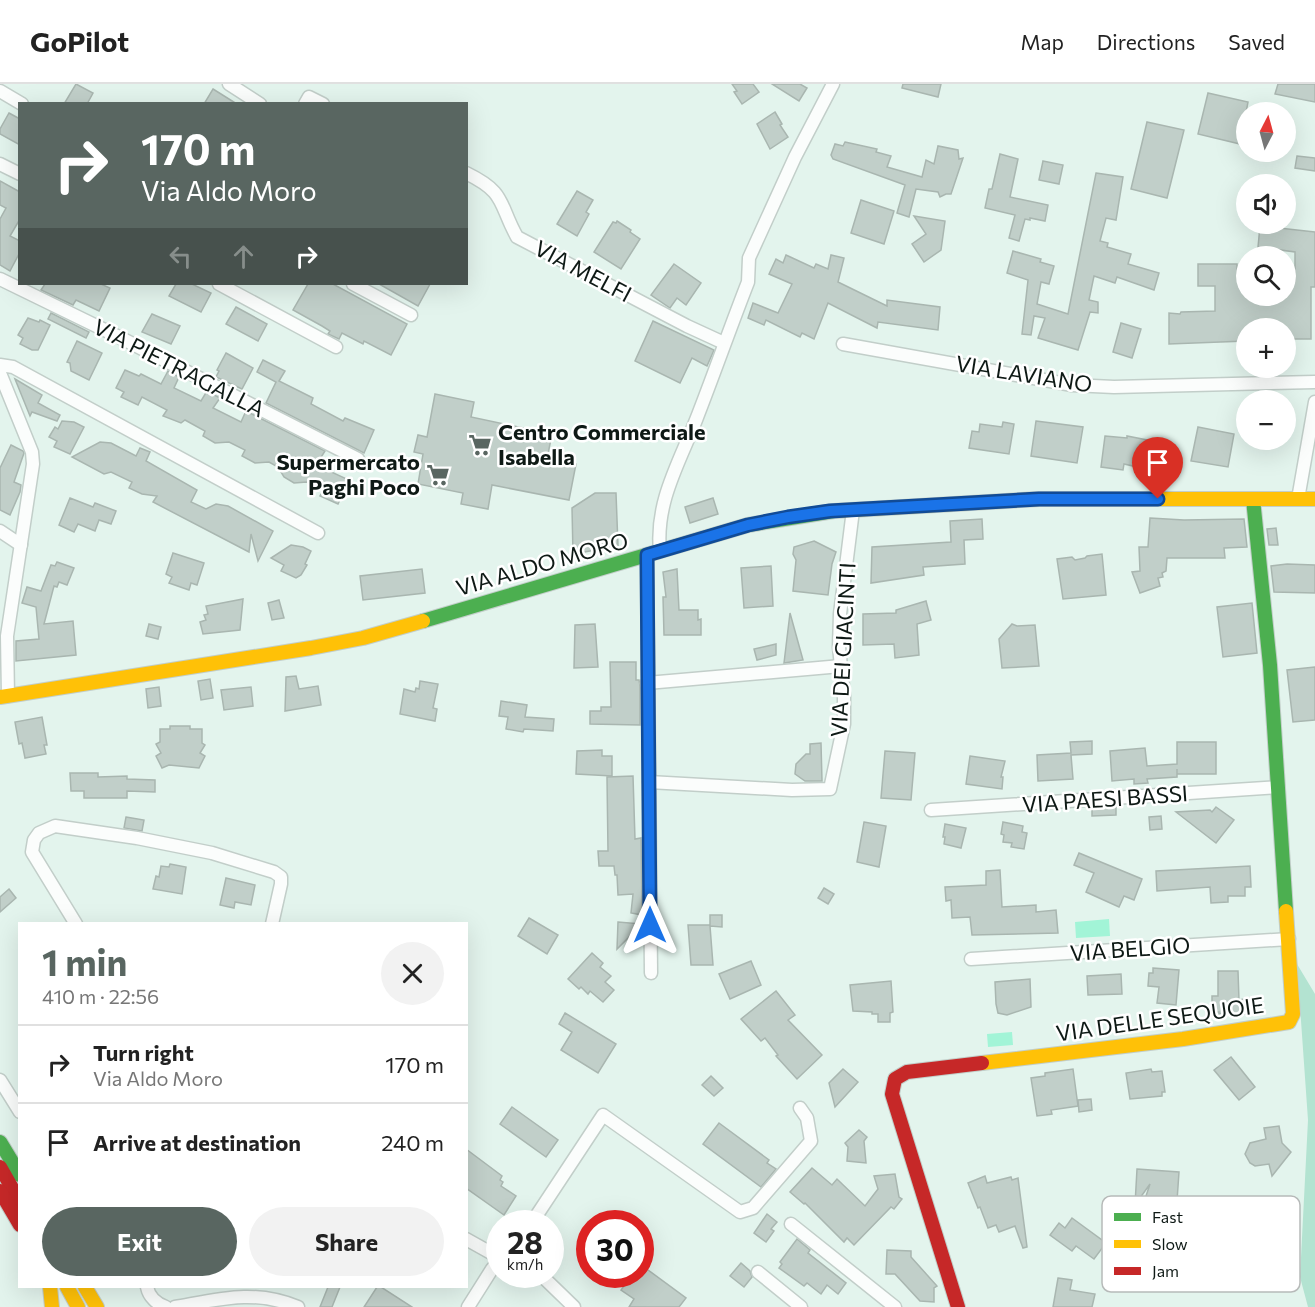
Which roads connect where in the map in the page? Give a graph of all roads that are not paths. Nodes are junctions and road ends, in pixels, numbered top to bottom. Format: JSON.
{"nodes":[{"id":1,"x":229,"y":84,"type":"edge"},
{"id":2,"x":833,"y":84,"type":"edge"},
{"id":3,"x":0,"y":91,"type":"edge"},
{"id":4,"x":19,"y":102,"type":"edge"},
{"id":5,"x":257,"y":102,"type":"edge"},
{"id":6,"x":306,"y":102,"type":"edge"},
{"id":7,"x":319,"y":102,"type":"edge"},
{"id":8,"x":0,"y":164,"type":"edge"},
{"id":9,"x":18,"y":173,"type":"edge"},
{"id":10,"x":468,"y":174,"type":"edge"},
{"id":11,"x":0,"y":279,"type":"edge"},
{"id":12,"x":221,"y":285,"type":"edge"},
{"id":13,"x":355,"y":285,"type":"edge"},
{"id":14,"x":411,"y":315,"type":"dead end"},
{"id":15,"x":724,"y":343,"type":"junction"},
{"id":16,"x":843,"y":344,"type":"dead end"},
{"id":17,"x":336,"y":347,"type":"dead end"},
{"id":18,"x":0,"y":365,"type":"edge"},
{"id":19,"x":0,"y":373,"type":"edge"},
{"id":20,"x":1315,"y":382,"type":"edge"},
{"id":21,"x":1315,"y":402,"type":"edge"},
{"id":22,"x":358,"y":459,"type":"dead end"},
{"id":23,"x":1253,"y":499,"type":"junction"},
{"id":24,"x":1315,"y":499,"type":"edge"},
{"id":25,"x":1298,"y":500,"type":"junction"},
{"id":26,"x":853,"y":510,"type":"junction"},
{"id":27,"x":0,"y":531,"type":"edge"},
{"id":28,"x":318,"y":533,"type":"dead end"},
{"id":29,"x":21,"y":545,"type":"junction"},
{"id":30,"x":653,"y":553,"type":"junction"},
{"id":31,"x":841,"y":666,"type":"junction"},
{"id":32,"x":647,"y":683,"type":"junction"},
{"id":33,"x":4,"y":696,"type":"edge"},
{"id":34,"x":649,"y":782,"type":"junction"},
{"id":35,"x":1278,"y":787,"type":"junction"},
{"id":36,"x":931,"y":810,"type":"dead end"},
{"id":37,"x":75,"y":922,"type":"edge"},
{"id":38,"x":272,"y":922,"type":"edge"},
{"id":39,"x":1288,"y":939,"type":"junction"},
{"id":40,"x":971,"y":959,"type":"dead end"},
{"id":41,"x":651,"y":973,"type":"dead end"},
{"id":42,"x":0,"y":1080,"type":"edge"},
{"id":43,"x":800,"y":1108,"type":"dead end"},
{"id":44,"x":18,"y":1109,"type":"edge"},
{"id":45,"x":0,"y":1142,"type":"edge"},
{"id":46,"x":0,"y":1167,"type":"edge"},
{"id":47,"x":18,"y":1172,"type":"edge"},
{"id":48,"x":0,"y":1191,"type":"edge"},
{"id":49,"x":18,"y":1198,"type":"edge"},
{"id":50,"x":540,"y":1210,"type":"edge"},
{"id":51,"x":18,"y":1222,"type":"edge"},
{"id":52,"x":791,"y":1224,"type":"dead end"},
{"id":53,"x":468,"y":1240,"type":"edge"},
{"id":54,"x":486,"y":1251,"type":"edge"},
{"id":55,"x":758,"y":1272,"type":"dead end"},
{"id":56,"x":486,"y":1278,"type":"edge"},
{"id":57,"x":50,"y":1288,"type":"edge"},
{"id":58,"x":68,"y":1288,"type":"edge"},
{"id":59,"x":86,"y":1288,"type":"edge"},
{"id":60,"x":147,"y":1288,"type":"edge"},
{"id":61,"x":554,"y":1288,"type":"edge"},
{"id":62,"x":52,"y":1307,"type":"edge"},
{"id":63,"x":78,"y":1307,"type":"edge"},
{"id":64,"x":97,"y":1307,"type":"edge"},
{"id":65,"x":166,"y":1307,"type":"edge"},
{"id":66,"x":175,"y":1307,"type":"edge"},
{"id":67,"x":298,"y":1307,"type":"edge"},
{"id":68,"x":468,"y":1307,"type":"edge"},
{"id":69,"x":574,"y":1307,"type":"edge"},
{"id":70,"x":801,"y":1307,"type":"edge"},
{"id":71,"x":895,"y":1307,"type":"edge"},
{"id":72,"x":958,"y":1307,"type":"edge"}],
"edges":[{"from":1,"to":5,"type":"street"},
{"from":2,"to":15,"type":"street"},
{"from":3,"to":4,"type":"street"},
{"from":6,"to":7,"type":"street"},
{"from":8,"to":9,"type":"street"},
{"from":10,"to":15,"type":"street","name":"VIA MELFI"},
{"from":11,"to":22,"type":"street","name":"VIA PIETRAGALLA"},
{"from":12,"to":17,"type":"street"},
{"from":13,"to":14,"type":"street"},
{"from":15,"to":30,"type":"street"},
{"from":16,"to":20,"type":"street","name":"VIA LAVIANO"},
{"from":18,"to":28,"type":"street"},
{"from":19,"to":29,"type":"street"},
{"from":21,"to":25,"type":"street"},
{"from":23,"to":25,"type":"street","name":"VIA ALDO MORO"},
{"from":23,"to":26,"type":"street","name":"VIA ALDO MORO"},
{"from":23,"to":35,"type":"street","name":"VIA DELLE SEQUOIE"},
{"from":24,"to":25,"type":"street","name":"VIA ALDO MORO"},
{"from":26,"to":30,"type":"street","name":"VIA ALDO MORO"},
{"from":26,"to":31,"type":"street","name":"VIA DEI GIACINTI"},
{"from":27,"to":29,"type":"street"},
{"from":29,"to":33,"type":"street"},
{"from":30,"to":32,"type":"street"},
{"from":30,"to":33,"type":"street","name":"VIA ALDO MORO"},
{"from":31,"to":32,"type":"street"},
{"from":31,"to":34,"type":"street","name":"VIA DEI GIACINTI"},
{"from":32,"to":34,"type":"street"},
{"from":34,"to":41,"type":"street"},
{"from":35,"to":36,"type":"street","name":"VIA PAESI BASSI"},
{"from":35,"to":39,"type":"street","name":"VIA DELLE SEQUOIE"},
{"from":37,"to":38,"type":"street"},
{"from":39,"to":40,"type":"street","name":"VIA BELGIO"},
{"from":39,"to":72,"type":"street","name":"VIA DELLE SEQUOIE"},
{"from":42,"to":44,"type":"street"},
{"from":43,"to":50,"type":"street"},
{"from":45,"to":47,"type":"street"},
{"from":46,"to":49,"type":"street"},
{"from":48,"to":51,"type":"street"},
{"from":52,"to":71,"type":"street"},
{"from":53,"to":54,"type":"street"},
{"from":55,"to":70,"type":"street"},
{"from":56,"to":68,"type":"street"},
{"from":57,"to":62,"type":"street"},
{"from":58,"to":63,"type":"street"},
{"from":59,"to":64,"type":"street"},
{"from":60,"to":65,"type":"street"},
{"from":61,"to":69,"type":"street"},
{"from":66,"to":67,"type":"street"}]}
